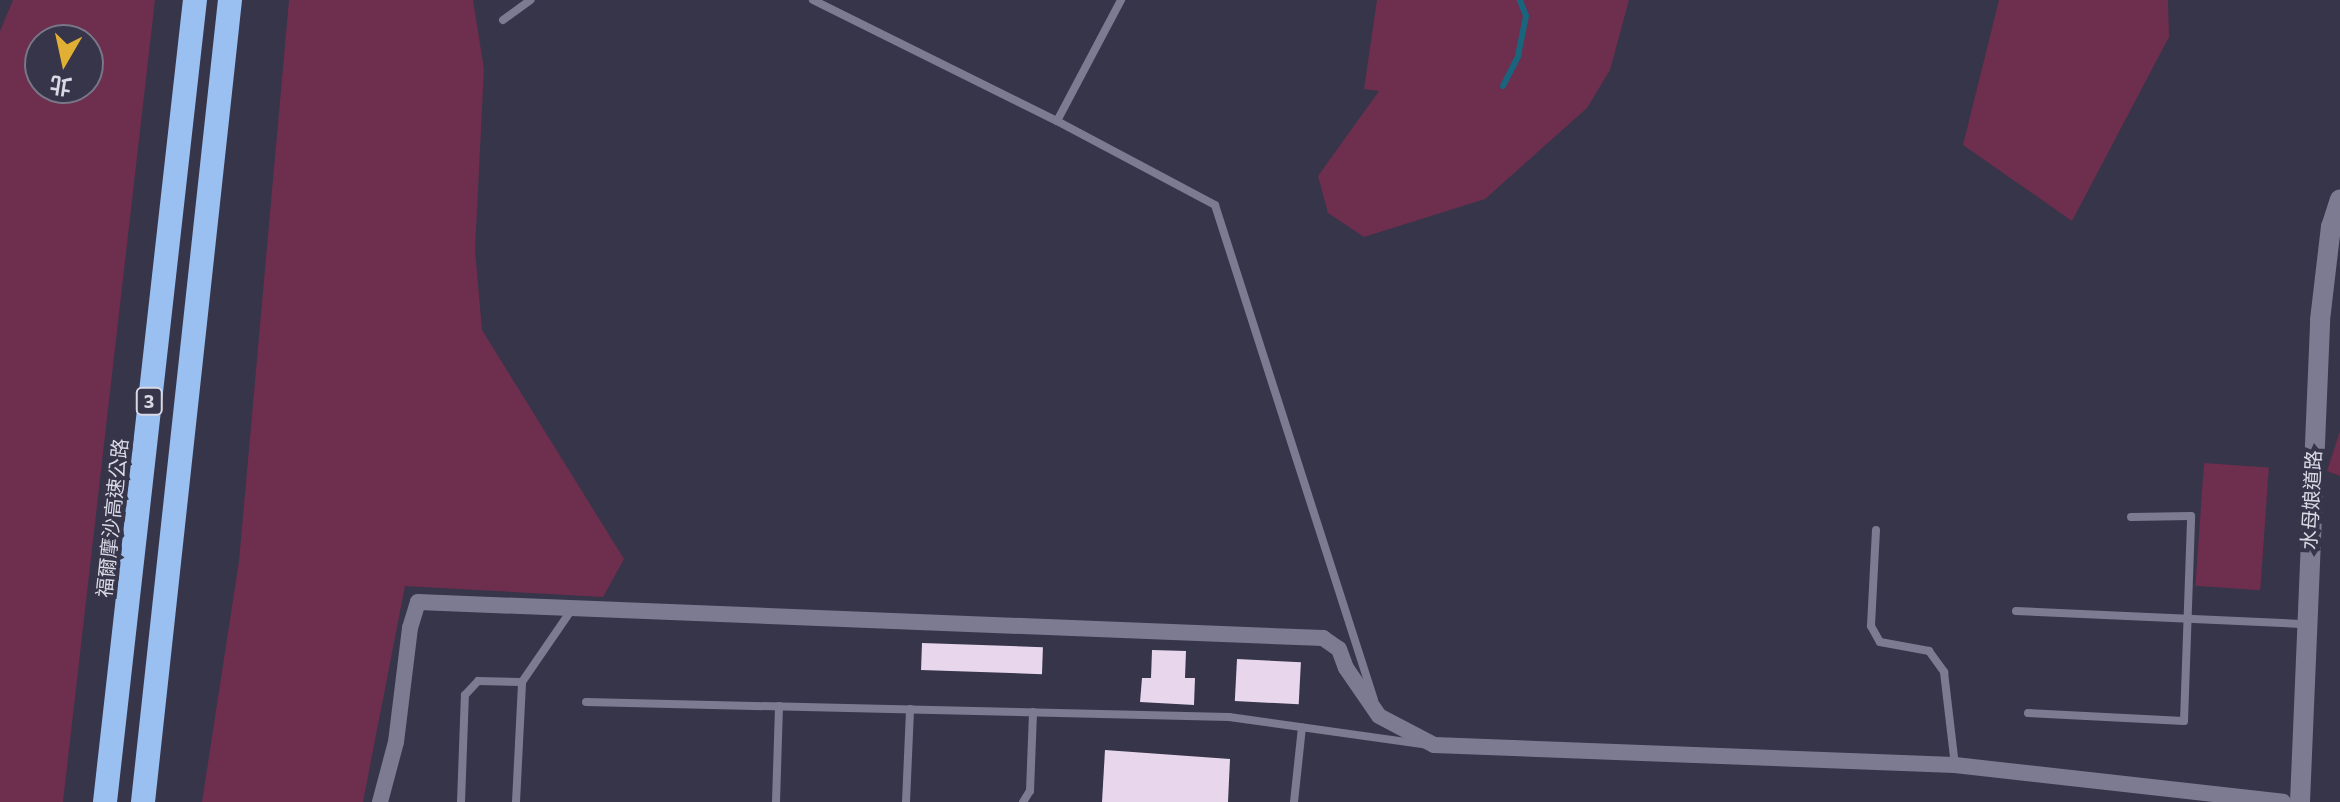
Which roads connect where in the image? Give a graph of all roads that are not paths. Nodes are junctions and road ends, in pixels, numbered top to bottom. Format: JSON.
{"nodes":[{"id":1,"x":195,"y":0,"type":"edge"},
{"id":2,"x":230,"y":0,"type":"edge"},
{"id":3,"x":531,"y":0,"type":"edge"},
{"id":4,"x":813,"y":0,"type":"edge"},
{"id":5,"x":1121,"y":0,"type":"edge"},
{"id":6,"x":503,"y":20,"type":"dead end"},
{"id":7,"x":1057,"y":121,"type":"junction"},
{"id":8,"x":2340,"y":199,"type":"edge"},
{"id":9,"x":2131,"y":517,"type":"dead end"},
{"id":10,"x":1876,"y":530,"type":"dead end"},
{"id":11,"x":572,"y":608,"type":"junction"},
{"id":12,"x":2016,"y":611,"type":"dead end"},
{"id":13,"x":2188,"y":617,"type":"junction"},
{"id":14,"x":2306,"y":624,"type":"junction"},
{"id":15,"x":522,"y":682,"type":"junction"},
{"id":16,"x":586,"y":702,"type":"dead end"},
{"id":17,"x":779,"y":706,"type":"junction"},
{"id":18,"x":910,"y":709,"type":"junction"},
{"id":19,"x":1033,"y":712,"type":"junction"},
{"id":20,"x":2028,"y":713,"type":"dead end"},
{"id":21,"x":1379,"y":716,"type":"junction"},
{"id":22,"x":1302,"y":727,"type":"junction"},
{"id":23,"x":1434,"y":745,"type":"junction"},
{"id":24,"x":1955,"y":765,"type":"junction"},
{"id":25,"x":105,"y":802,"type":"edge"},
{"id":26,"x":143,"y":802,"type":"edge"},
{"id":27,"x":380,"y":802,"type":"edge"},
{"id":28,"x":461,"y":802,"type":"edge"},
{"id":29,"x":516,"y":802,"type":"edge"},
{"id":30,"x":776,"y":802,"type":"edge"},
{"id":31,"x":906,"y":802,"type":"edge"},
{"id":32,"x":1023,"y":802,"type":"edge"},
{"id":33,"x":1294,"y":802,"type":"edge"},
{"id":34,"x":2283,"y":802,"type":"edge"},
{"id":35,"x":2300,"y":802,"type":"edge"}],
"edges":[{"from":1,"to":25,"type":"highway","name":"福爾摩沙高速公路","number":"3"},
{"from":2,"to":26,"type":"highway","number":"3"},
{"from":3,"to":6,"type":"lane"},
{"from":4,"to":7,"type":"lane"},
{"from":5,"to":7,"type":"lane"},
{"from":7,"to":21,"type":"lane"},
{"from":8,"to":14,"type":"street","name":"水母娘道路"},
{"from":9,"to":13,"type":"lane"},
{"from":10,"to":24,"type":"lane"},
{"from":11,"to":15,"type":"lane"},
{"from":11,"to":21,"type":"street"},
{"from":11,"to":27,"type":"street"},
{"from":12,"to":13,"type":"lane"},
{"from":13,"to":14,"type":"lane"},
{"from":13,"to":20,"type":"lane"},
{"from":14,"to":35,"type":"street","name":"水母娘道路"},
{"from":15,"to":28,"type":"lane"},
{"from":15,"to":29,"type":"lane"},
{"from":16,"to":17,"type":"lane"},
{"from":17,"to":18,"type":"lane"},
{"from":17,"to":30,"type":"lane"},
{"from":18,"to":19,"type":"lane"},
{"from":18,"to":31,"type":"lane"},
{"from":19,"to":22,"type":"lane"},
{"from":19,"to":32,"type":"lane"},
{"from":21,"to":23,"type":"street"},
{"from":22,"to":23,"type":"lane"},
{"from":22,"to":33,"type":"lane"},
{"from":23,"to":24,"type":"street"},
{"from":24,"to":34,"type":"street"}]}
